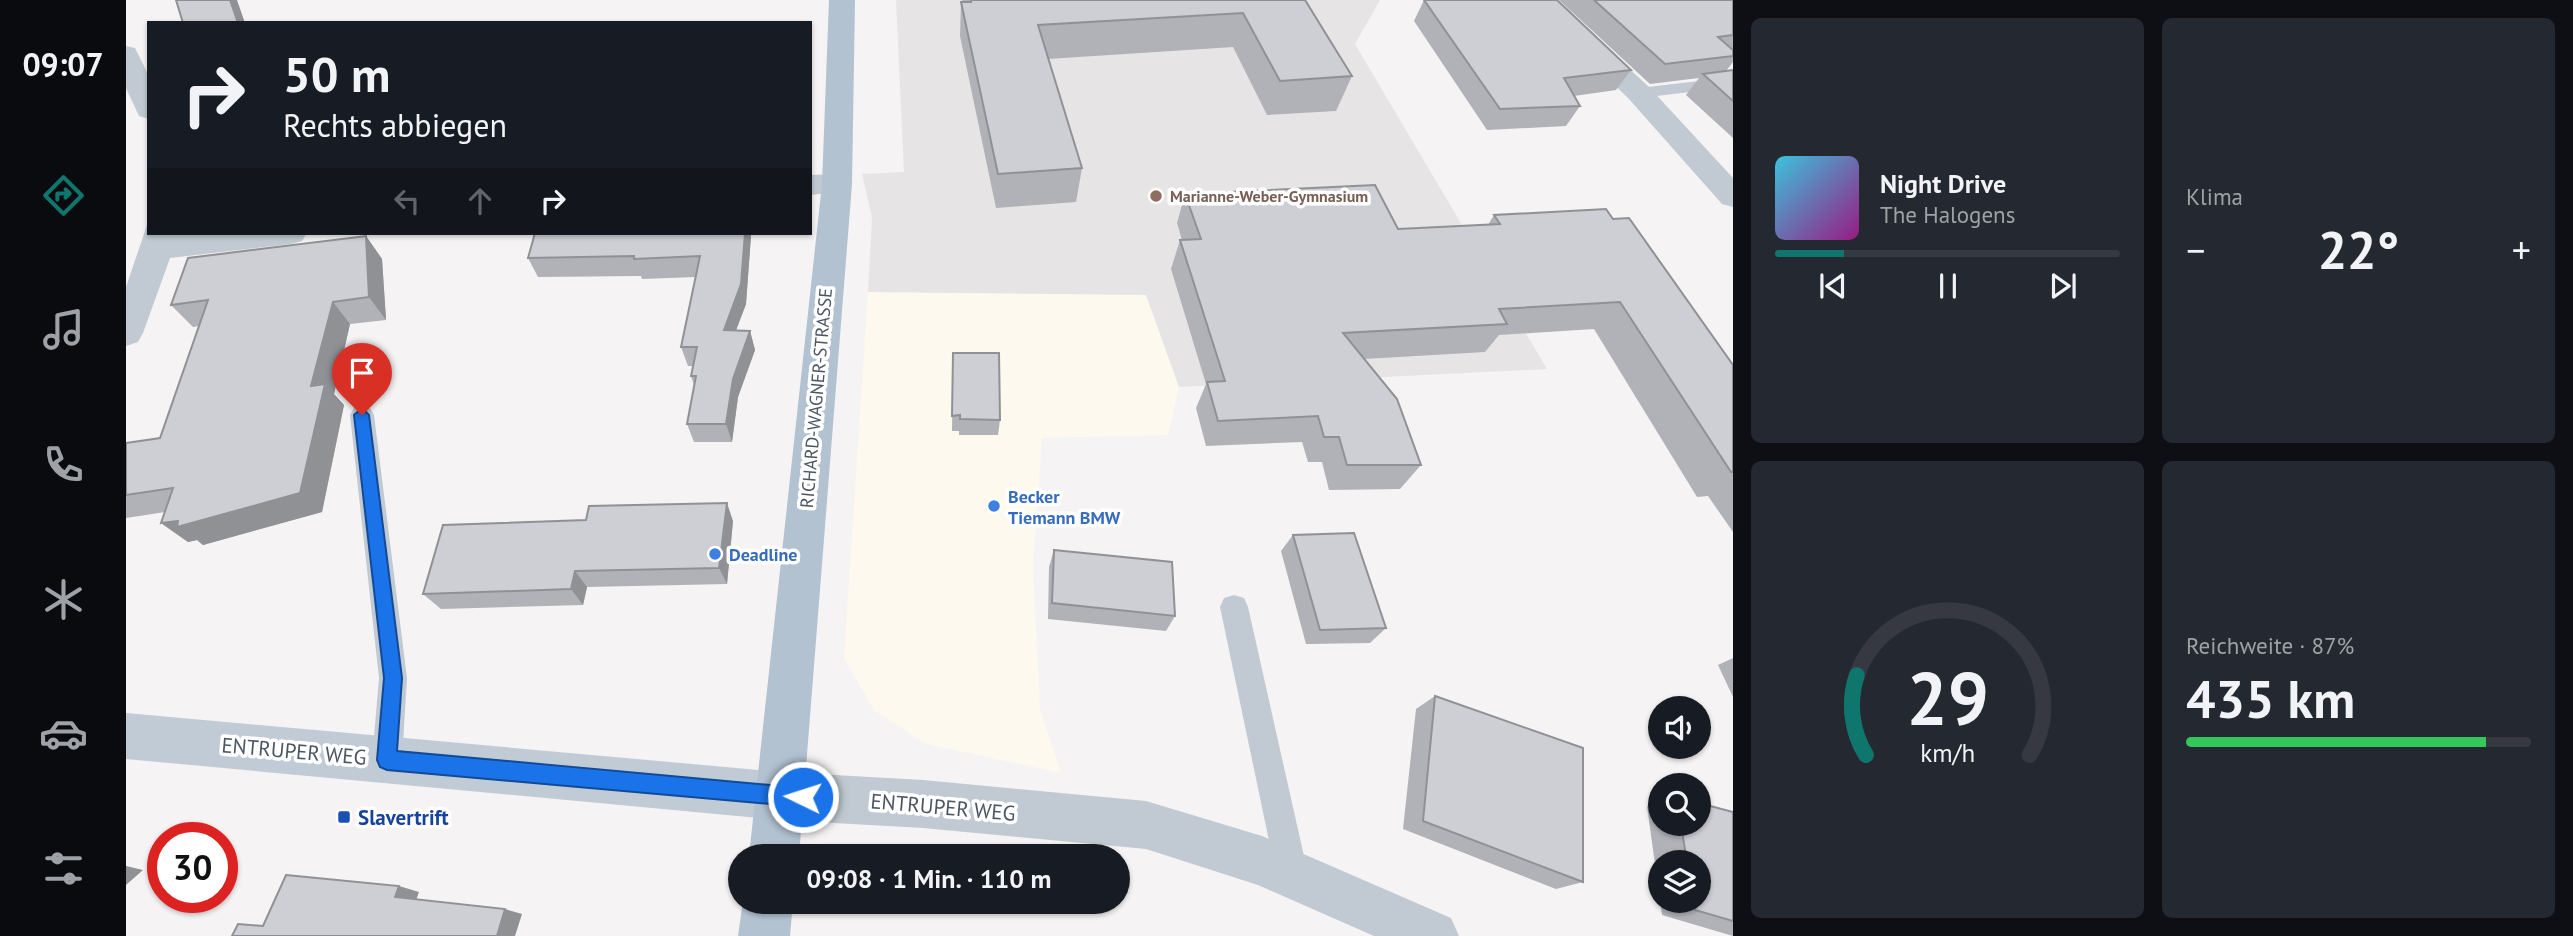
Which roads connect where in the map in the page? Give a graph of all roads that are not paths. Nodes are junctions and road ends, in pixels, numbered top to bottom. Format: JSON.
{"nodes":[{"id":1,"x":842,"y":0,"type":"edge"},
{"id":2,"x":1540,"y":0,"type":"edge"},
{"id":3,"x":126,"y":54,"type":"edge"},
{"id":4,"x":1733,"y":82,"type":"edge"},
{"id":5,"x":1639,"y":93,"type":"junction"},
{"id":6,"x":147,"y":105,"type":"edge"},
{"id":7,"x":823,"y":184,"type":"edge"},
{"id":8,"x":1733,"y":197,"type":"edge"},
{"id":9,"x":253,"y":235,"type":"edge"},
{"id":10,"x":158,"y":240,"type":"edge"},
{"id":11,"x":126,"y":333,"type":"edge"},
{"id":12,"x":362,"y":415,"type":"dead end"},
{"id":13,"x":1234,"y":607,"type":"dead end"},
{"id":14,"x":126,"y":736,"type":"edge"},
{"id":15,"x":387,"y":760,"type":"junction"},
{"id":16,"x":781,"y":796,"type":"junction"},
{"id":17,"x":775,"y":844,"type":"edge"},
{"id":18,"x":1292,"y":874,"type":"junction"},
{"id":19,"x":767,"y":914,"type":"edge"},
{"id":20,"x":764,"y":936,"type":"edge"},
{"id":21,"x":1433,"y":936,"type":"edge"}],
"edges":[{"from":1,"to":7,"type":"main road","name":"RICHARD-WAGNER-STRASSE"},
{"from":2,"to":5,"type":"street"},
{"from":3,"to":6,"type":"street"},
{"from":4,"to":5,"type":"lane"},
{"from":5,"to":8,"type":"street"},
{"from":7,"to":16,"type":"main road","name":"RICHARD-WAGNER-STRASSE"},
{"from":9,"to":10,"type":"street"},
{"from":10,"to":11,"type":"street"},
{"from":12,"to":15,"type":"lane"},
{"from":13,"to":18,"type":"lane"},
{"from":14,"to":15,"type":"main road","name":"ENTRUPER WEG"},
{"from":15,"to":16,"type":"main road","name":"ENTRUPER WEG"},
{"from":16,"to":17,"type":"main road","name":"RICHARD-WAGNER-STRASSE"},
{"from":16,"to":18,"type":"street","name":"ENTRUPER WEG"},
{"from":18,"to":21,"type":"street","name":"ENTRUPER WEG"},
{"from":19,"to":20,"type":"main road"}]}
